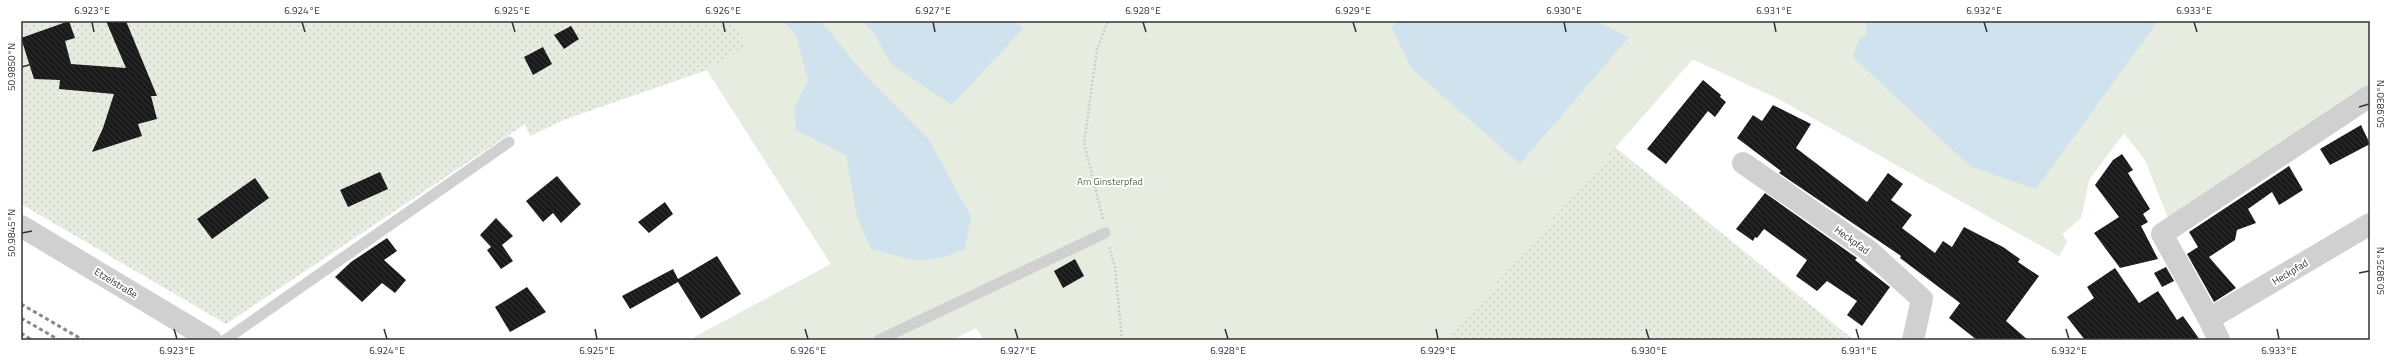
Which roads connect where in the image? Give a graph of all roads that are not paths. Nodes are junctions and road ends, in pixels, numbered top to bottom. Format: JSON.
{"nodes":[{"id":1,"x":2370,"y":96,"type":"edge"},
{"id":2,"x":509,"y":142,"type":"dead end"},
{"id":3,"x":1743,"y":163,"type":"dead end"},
{"id":4,"x":2370,"y":224,"type":"edge"},
{"id":5,"x":21,"y":226,"type":"edge"},
{"id":6,"x":1105,"y":233,"type":"road end"},
{"id":7,"x":2210,"y":319,"type":"junction"},
{"id":8,"x":211,"y":340,"type":"edge"},
{"id":9,"x":225,"y":340,"type":"edge"},
{"id":10,"x":879,"y":340,"type":"edge"},
{"id":11,"x":1913,"y":340,"type":"edge"},
{"id":12,"x":2219,"y":340,"type":"edge"}],
"edges":[{"from":1,"to":7,"type":"street"},
{"from":2,"to":9,"type":"lane"},
{"from":3,"to":11,"type":"street","name":"Heckpfad"},
{"from":4,"to":7,"type":"street","name":"Heckpfad"},
{"from":5,"to":8,"type":"street","name":"Etzelstraße"},
{"from":6,"to":10,"type":"lane"},
{"from":7,"to":12,"type":"street"}]}
